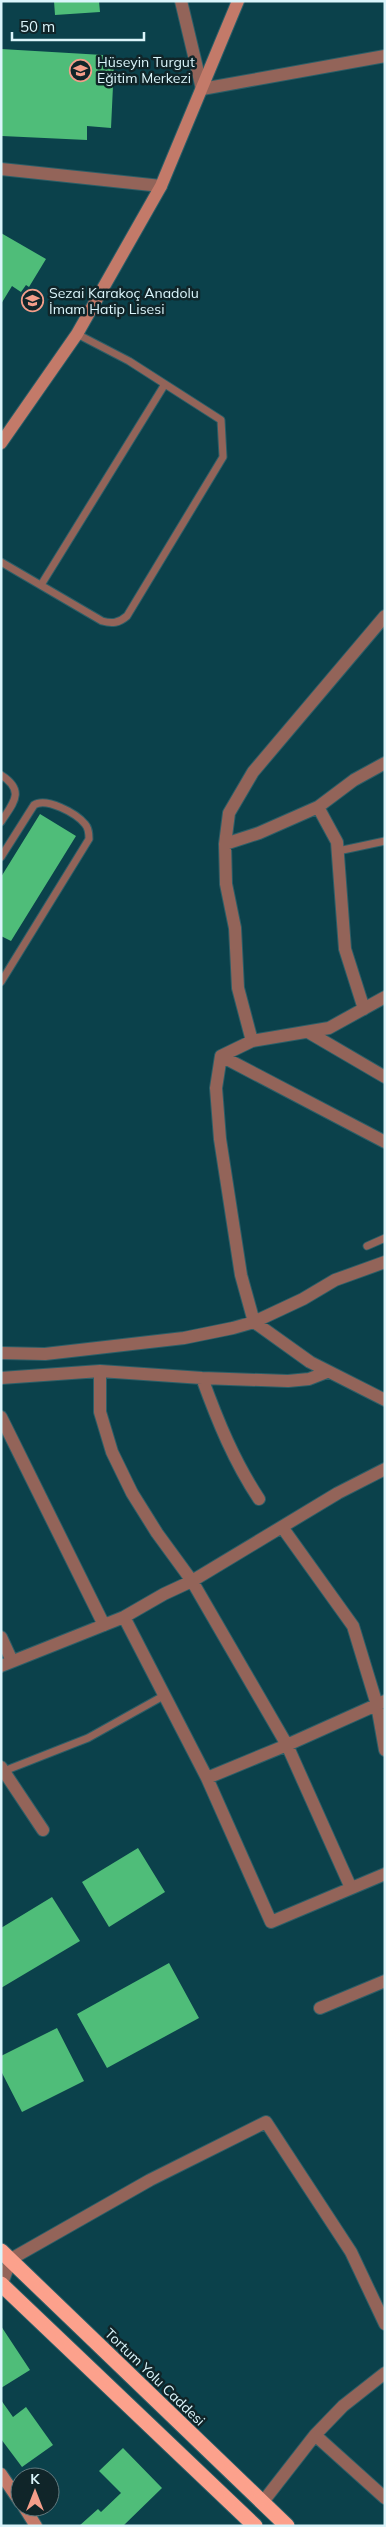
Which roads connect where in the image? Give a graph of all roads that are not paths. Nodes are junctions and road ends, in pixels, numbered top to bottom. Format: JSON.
{"nodes":[{"id":1,"x":181,"y":1,"type":"edge"},
{"id":2,"x":238,"y":1,"type":"edge"},
{"id":3,"x":385,"y":56,"type":"edge"},
{"id":4,"x":202,"y":89,"type":"junction"},
{"id":5,"x":1,"y":169,"type":"edge"},
{"id":6,"x":161,"y":186,"type":"junction"},
{"id":7,"x":77,"y":334,"type":"junction"},
{"id":8,"x":165,"y":384,"type":"junction"},
{"id":9,"x":1,"y":442,"type":"edge"},
{"id":10,"x":1,"y":562,"type":"edge"},
{"id":11,"x":41,"y":585,"type":"junction"},
{"id":12,"x":384,"y":619,"type":"edge"},
{"id":13,"x":385,"y":763,"type":"edge"},
{"id":14,"x":1,"y":775,"type":"edge"},
{"id":15,"x":318,"y":807,"type":"junction"},
{"id":16,"x":1,"y":822,"type":"edge"},
{"id":17,"x":385,"y":841,"type":"edge"},
{"id":18,"x":224,"y":844,"type":"junction"},
{"id":19,"x":338,"y":851,"type":"junction"},
{"id":20,"x":1,"y":857,"type":"edge"},
{"id":21,"x":1,"y":982,"type":"edge"},
{"id":22,"x":385,"y":997,"type":"edge"},
{"id":23,"x":364,"y":1009,"type":"junction"},
{"id":24,"x":308,"y":1032,"type":"junction"},
{"id":25,"x":252,"y":1041,"type":"junction"},
{"id":26,"x":221,"y":1056,"type":"junction"},
{"id":27,"x":385,"y":1077,"type":"edge"},
{"id":28,"x":385,"y":1142,"type":"edge"},
{"id":29,"x":385,"y":1238,"type":"edge"},
{"id":30,"x":367,"y":1246,"type":"dead end"},
{"id":31,"x":385,"y":1262,"type":"edge"},
{"id":32,"x":254,"y":1322,"type":"junction"},
{"id":33,"x":1,"y":1353,"type":"edge"},
{"id":34,"x":100,"y":1371,"type":"junction"},
{"id":35,"x":327,"y":1372,"type":"junction"},
{"id":36,"x":1,"y":1378,"type":"edge"},
{"id":37,"x":202,"y":1378,"type":"junction"},
{"id":38,"x":385,"y":1400,"type":"edge"},
{"id":39,"x":1,"y":1417,"type":"edge"},
{"id":40,"x":385,"y":1469,"type":"edge"},
{"id":41,"x":259,"y":1500,"type":"dead end"},
{"id":42,"x":282,"y":1527,"type":"junction"},
{"id":43,"x":192,"y":1581,"type":"junction"},
{"id":44,"x":124,"y":1617,"type":"junction"},
{"id":45,"x":104,"y":1625,"type":"junction"},
{"id":46,"x":1,"y":1637,"type":"edge"},
{"id":47,"x":7,"y":1663,"type":"edge"},
{"id":48,"x":165,"y":1695,"type":"junction"},
{"id":49,"x":381,"y":1703,"type":"edge"},
{"id":50,"x":287,"y":1745,"type":"junction"},
{"id":51,"x":385,"y":1750,"type":"edge"},
{"id":52,"x":3,"y":1769,"type":"edge"},
{"id":53,"x":208,"y":1778,"type":"junction"},
{"id":54,"x":43,"y":1830,"type":"dead end"},
{"id":55,"x":385,"y":1874,"type":"edge"},
{"id":56,"x":351,"y":1888,"type":"junction"},
{"id":57,"x":385,"y":1981,"type":"edge"},
{"id":58,"x":320,"y":2008,"type":"dead end"},
{"id":59,"x":6,"y":2255,"type":"edge"},
{"id":60,"x":2,"y":2285,"type":"edge"},
{"id":61,"x":385,"y":2324,"type":"edge"},
{"id":62,"x":385,"y":2373,"type":"edge"},
{"id":63,"x":315,"y":2434,"type":"junction"},
{"id":64,"x":1,"y":2474,"type":"edge"},
{"id":65,"x":10,"y":2487,"type":"edge"},
{"id":66,"x":385,"y":2498,"type":"edge"},
{"id":67,"x":262,"y":2503,"type":"junction"},
{"id":68,"x":255,"y":2526,"type":"edge"},
{"id":69,"x":287,"y":2526,"type":"edge"}],
"edges":[{"from":1,"to":4,"type":"street"},
{"from":2,"to":4,"type":"street"},
{"from":3,"to":4,"type":"street"},
{"from":4,"to":6,"type":"street"},
{"from":5,"to":6,"type":"street"},
{"from":6,"to":7,"type":"street"},
{"from":7,"to":8,"type":"lane"},
{"from":7,"to":9,"type":"street"},
{"from":8,"to":11,"type":"lane"},
{"from":8,"to":11,"type":"lane"},
{"from":10,"to":11,"type":"lane"},
{"from":12,"to":18,"type":"street"},
{"from":13,"to":15,"type":"street"},
{"from":14,"to":16,"type":"lane"},
{"from":15,"to":18,"type":"street"},
{"from":15,"to":19,"type":"street"},
{"from":17,"to":19,"type":"lane"},
{"from":18,"to":25,"type":"street"},
{"from":19,"to":23,"type":"street"},
{"from":20,"to":21,"type":"lane"},
{"from":22,"to":23,"type":"street"},
{"from":23,"to":24,"type":"street"},
{"from":24,"to":25,"type":"street"},
{"from":24,"to":27,"type":"street"},
{"from":25,"to":26,"type":"street"},
{"from":26,"to":28,"type":"street"},
{"from":26,"to":32,"type":"street"},
{"from":29,"to":30,"type":"lane"},
{"from":31,"to":32,"type":"street"},
{"from":32,"to":33,"type":"street"},
{"from":32,"to":35,"type":"street"},
{"from":34,"to":36,"type":"street"},
{"from":34,"to":37,"type":"street"},
{"from":34,"to":43,"type":"street"},
{"from":35,"to":37,"type":"street"},
{"from":35,"to":38,"type":"street"},
{"from":37,"to":41,"type":"street"},
{"from":39,"to":45,"type":"street"},
{"from":40,"to":42,"type":"street"},
{"from":42,"to":43,"type":"street"},
{"from":42,"to":49,"type":"street"},
{"from":43,"to":44,"type":"street"},
{"from":43,"to":50,"type":"street"},
{"from":44,"to":45,"type":"street"},
{"from":44,"to":48,"type":"street"},
{"from":45,"to":47,"type":"street"},
{"from":46,"to":47,"type":"street"},
{"from":48,"to":52,"type":"lane"},
{"from":48,"to":53,"type":"street"},
{"from":49,"to":50,"type":"street"},
{"from":49,"to":51,"type":"street"},
{"from":50,"to":53,"type":"street"},
{"from":50,"to":56,"type":"street"},
{"from":52,"to":54,"type":"street"},
{"from":53,"to":56,"type":"street"},
{"from":55,"to":56,"type":"street"},
{"from":57,"to":58,"type":"street"},
{"from":59,"to":60,"type":"street"},
{"from":59,"to":61,"type":"street"},
{"from":59,"to":67,"type":"highway","name":"Tortum Yolu Caddesi"},
{"from":60,"to":68,"type":"highway"},
{"from":62,"to":63,"type":"street"},
{"from":63,"to":66,"type":"street"},
{"from":63,"to":67,"type":"street"},
{"from":64,"to":65,"type":"street"},
{"from":67,"to":69,"type":"highway","name":"Tortum Yolu Caddesi"}]}
